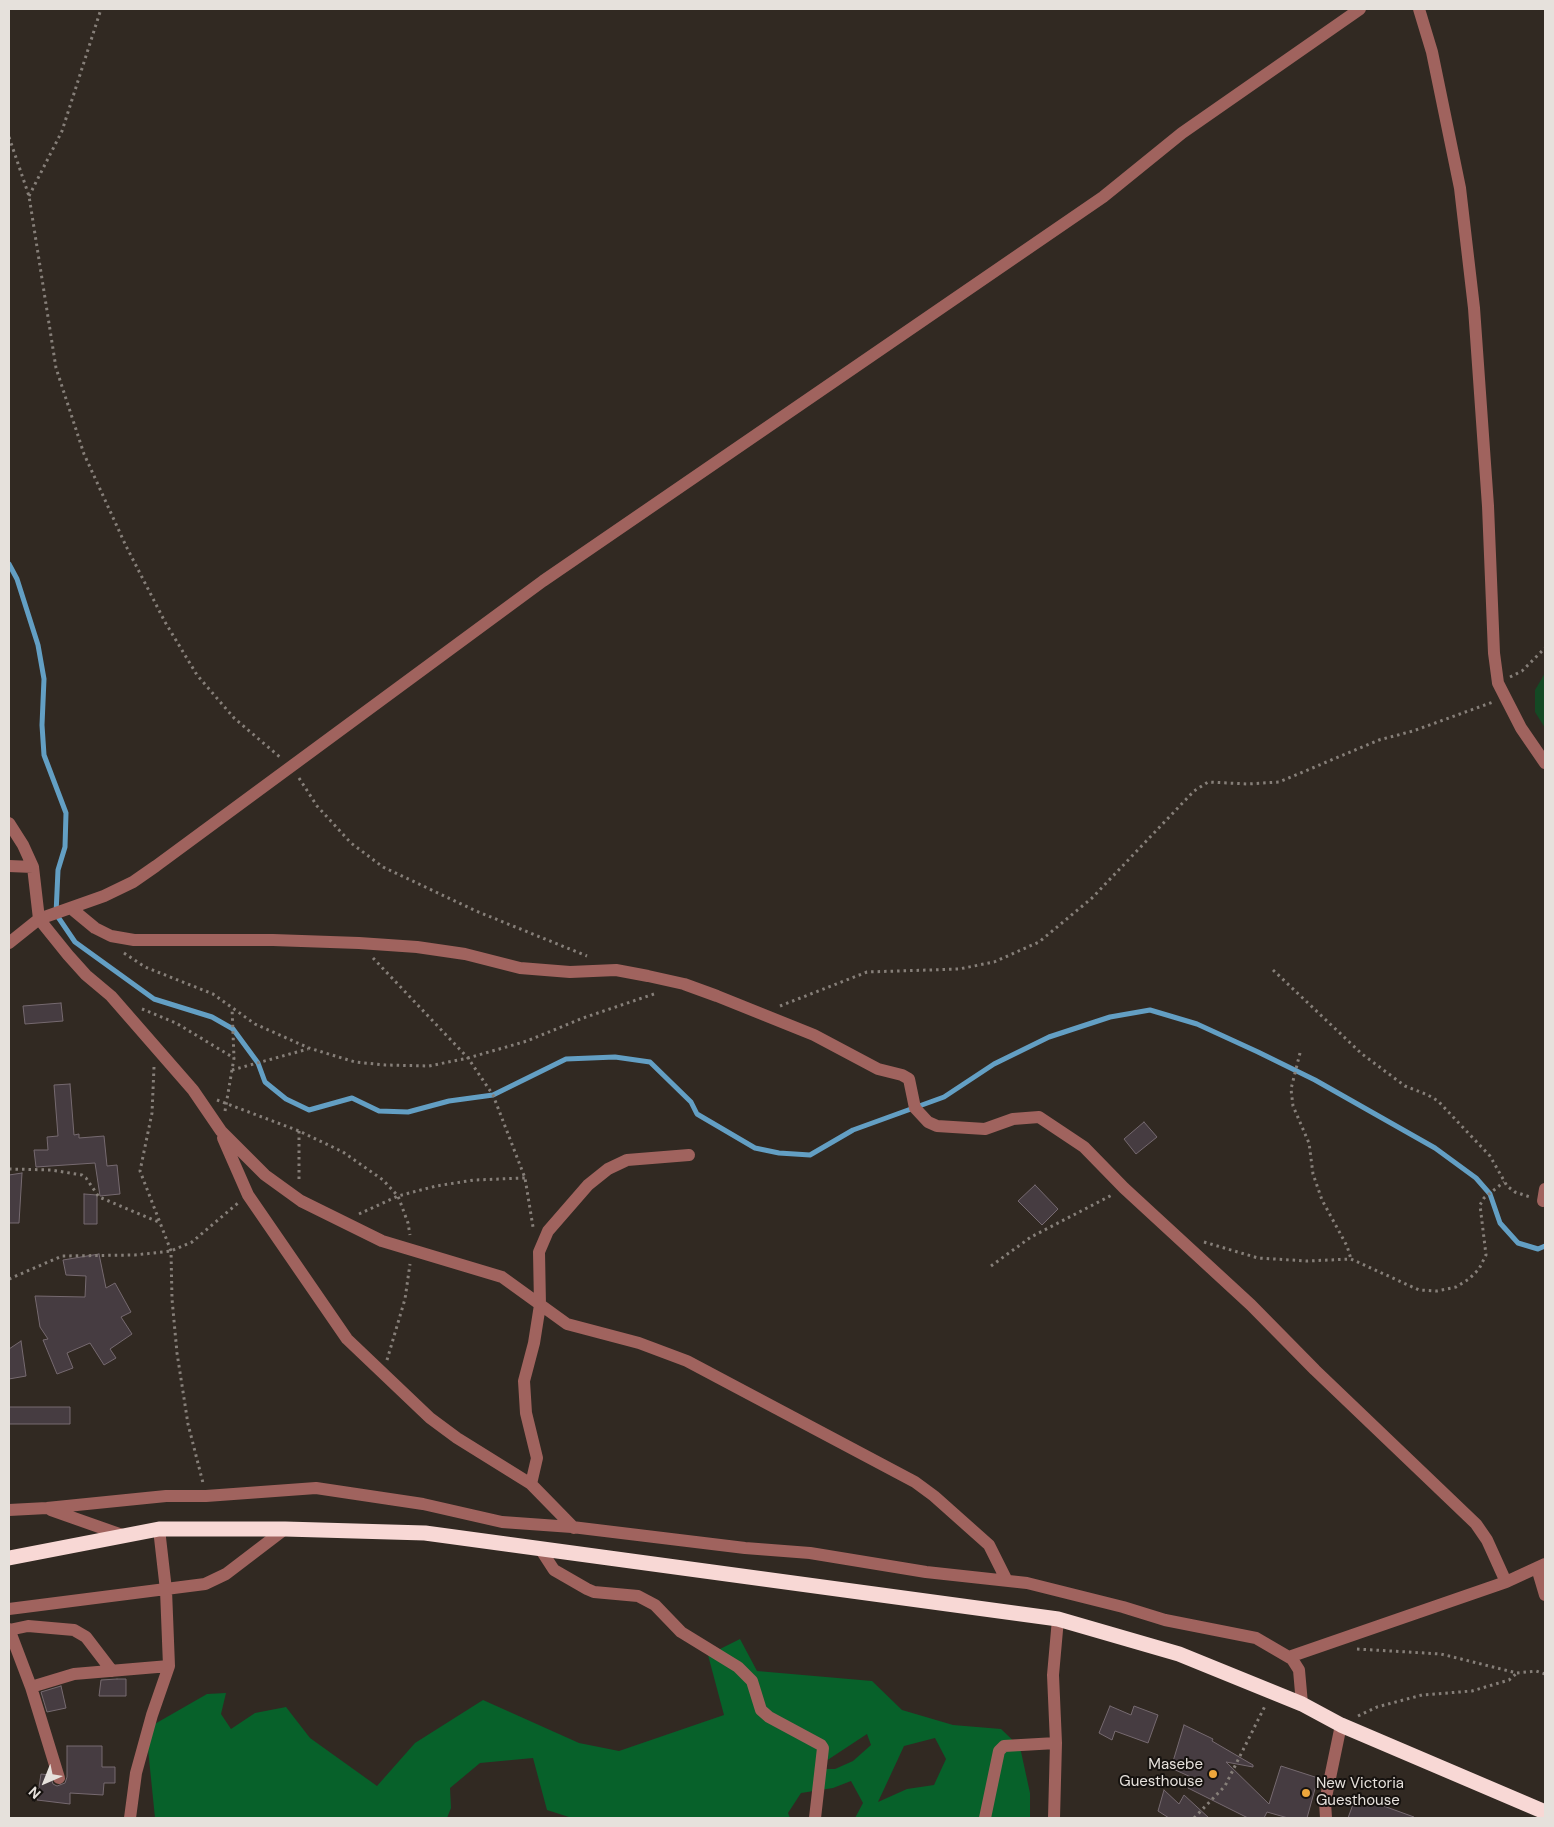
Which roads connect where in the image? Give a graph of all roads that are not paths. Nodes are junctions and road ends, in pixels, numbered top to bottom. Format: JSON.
{"nodes":[{"id":1,"x":1360,"y":9,"type":"edge"},
{"id":2,"x":1419,"y":9,"type":"edge"},
{"id":3,"x":1545,"y":763,"type":"edge"},
{"id":4,"x":9,"y":823,"type":"edge"},
{"id":5,"x":9,"y":866,"type":"edge"},
{"id":6,"x":32,"y":867,"type":"junction"},
{"id":7,"x":72,"y":909,"type":"junction"},
{"id":8,"x":39,"y":919,"type":"junction"},
{"id":9,"x":9,"y":943,"type":"edge"},
{"id":10,"x":220,"y":1131,"type":"junction"},
{"id":11,"x":689,"y":1155,"type":"dead end"},
{"id":12,"x":540,"y":1305,"type":"junction"},
{"id":13,"x":531,"y":1484,"type":"junction"},
{"id":14,"x":47,"y":1508,"type":"junction"},
{"id":15,"x":9,"y":1510,"type":"edge"},
{"id":16,"x":574,"y":1528,"type":"junction"},
{"id":17,"x":159,"y":1529,"type":"junction"},
{"id":18,"x":285,"y":1529,"type":"junction"},
{"id":19,"x":122,"y":1535,"type":"junction"},
{"id":20,"x":541,"y":1550,"type":"junction"},
{"id":21,"x":9,"y":1558,"type":"edge"},
{"id":22,"x":1541,"y":1566,"type":"edge"},
{"id":23,"x":1006,"y":1579,"type":"junction"},
{"id":24,"x":1506,"y":1582,"type":"junction"},
{"id":25,"x":166,"y":1590,"type":"junction"},
{"id":26,"x":1545,"y":1594,"type":"edge"},
{"id":27,"x":9,"y":1610,"type":"edge"},
{"id":28,"x":1058,"y":1619,"type":"junction"},
{"id":29,"x":9,"y":1630,"type":"edge"},
{"id":30,"x":1288,"y":1657,"type":"junction"},
{"id":31,"x":169,"y":1666,"type":"junction"},
{"id":32,"x":112,"y":1671,"type":"junction"},
{"id":33,"x":30,"y":1687,"type":"junction"},
{"id":34,"x":1302,"y":1704,"type":"junction"},
{"id":35,"x":1341,"y":1725,"type":"junction"},
{"id":36,"x":1056,"y":1743,"type":"junction"},
{"id":37,"x":59,"y":1778,"type":"dead end"},
{"id":38,"x":1545,"y":1812,"type":"edge"},
{"id":39,"x":130,"y":1818,"type":"edge"},
{"id":40,"x":815,"y":1818,"type":"edge"},
{"id":41,"x":985,"y":1818,"type":"edge"},
{"id":42,"x":1054,"y":1818,"type":"edge"},
{"id":43,"x":1326,"y":1818,"type":"edge"}],
"edges":[{"from":1,"to":7,"type":"street"},
{"from":2,"to":3,"type":"street"},
{"from":4,"to":6,"type":"street"},
{"from":5,"to":6,"type":"street"},
{"from":6,"to":8,"type":"street"},
{"from":7,"to":8,"type":"street"},
{"from":7,"to":24,"type":"street"},
{"from":8,"to":9,"type":"street"},
{"from":8,"to":10,"type":"street"},
{"from":10,"to":12,"type":"street"},
{"from":10,"to":13,"type":"street"},
{"from":11,"to":12,"type":"street"},
{"from":12,"to":13,"type":"street"},
{"from":12,"to":23,"type":"street"},
{"from":13,"to":16,"type":"street"},
{"from":14,"to":15,"type":"street"},
{"from":14,"to":16,"type":"street"},
{"from":14,"to":19,"type":"street"},
{"from":16,"to":23,"type":"street"},
{"from":17,"to":18,"type":"highway"},
{"from":17,"to":19,"type":"highway"},
{"from":17,"to":25,"type":"street"},
{"from":18,"to":20,"type":"highway"},
{"from":18,"to":25,"type":"street"},
{"from":19,"to":21,"type":"highway"},
{"from":20,"to":28,"type":"highway"},
{"from":20,"to":40,"type":"street"},
{"from":22,"to":24,"type":"street"},
{"from":22,"to":26,"type":"street"},
{"from":23,"to":30,"type":"street"},
{"from":24,"to":30,"type":"street"},
{"from":25,"to":27,"type":"street"},
{"from":25,"to":31,"type":"street"},
{"from":28,"to":34,"type":"highway"},
{"from":28,"to":36,"type":"street"},
{"from":29,"to":32,"type":"street"},
{"from":29,"to":33,"type":"street"},
{"from":30,"to":34,"type":"street"},
{"from":31,"to":32,"type":"street"},
{"from":31,"to":39,"type":"street"},
{"from":32,"to":33,"type":"street"},
{"from":33,"to":37,"type":"street"},
{"from":34,"to":35,"type":"highway"},
{"from":35,"to":38,"type":"highway"},
{"from":35,"to":43,"type":"street"},
{"from":36,"to":41,"type":"street"},
{"from":36,"to":42,"type":"street"}]}
